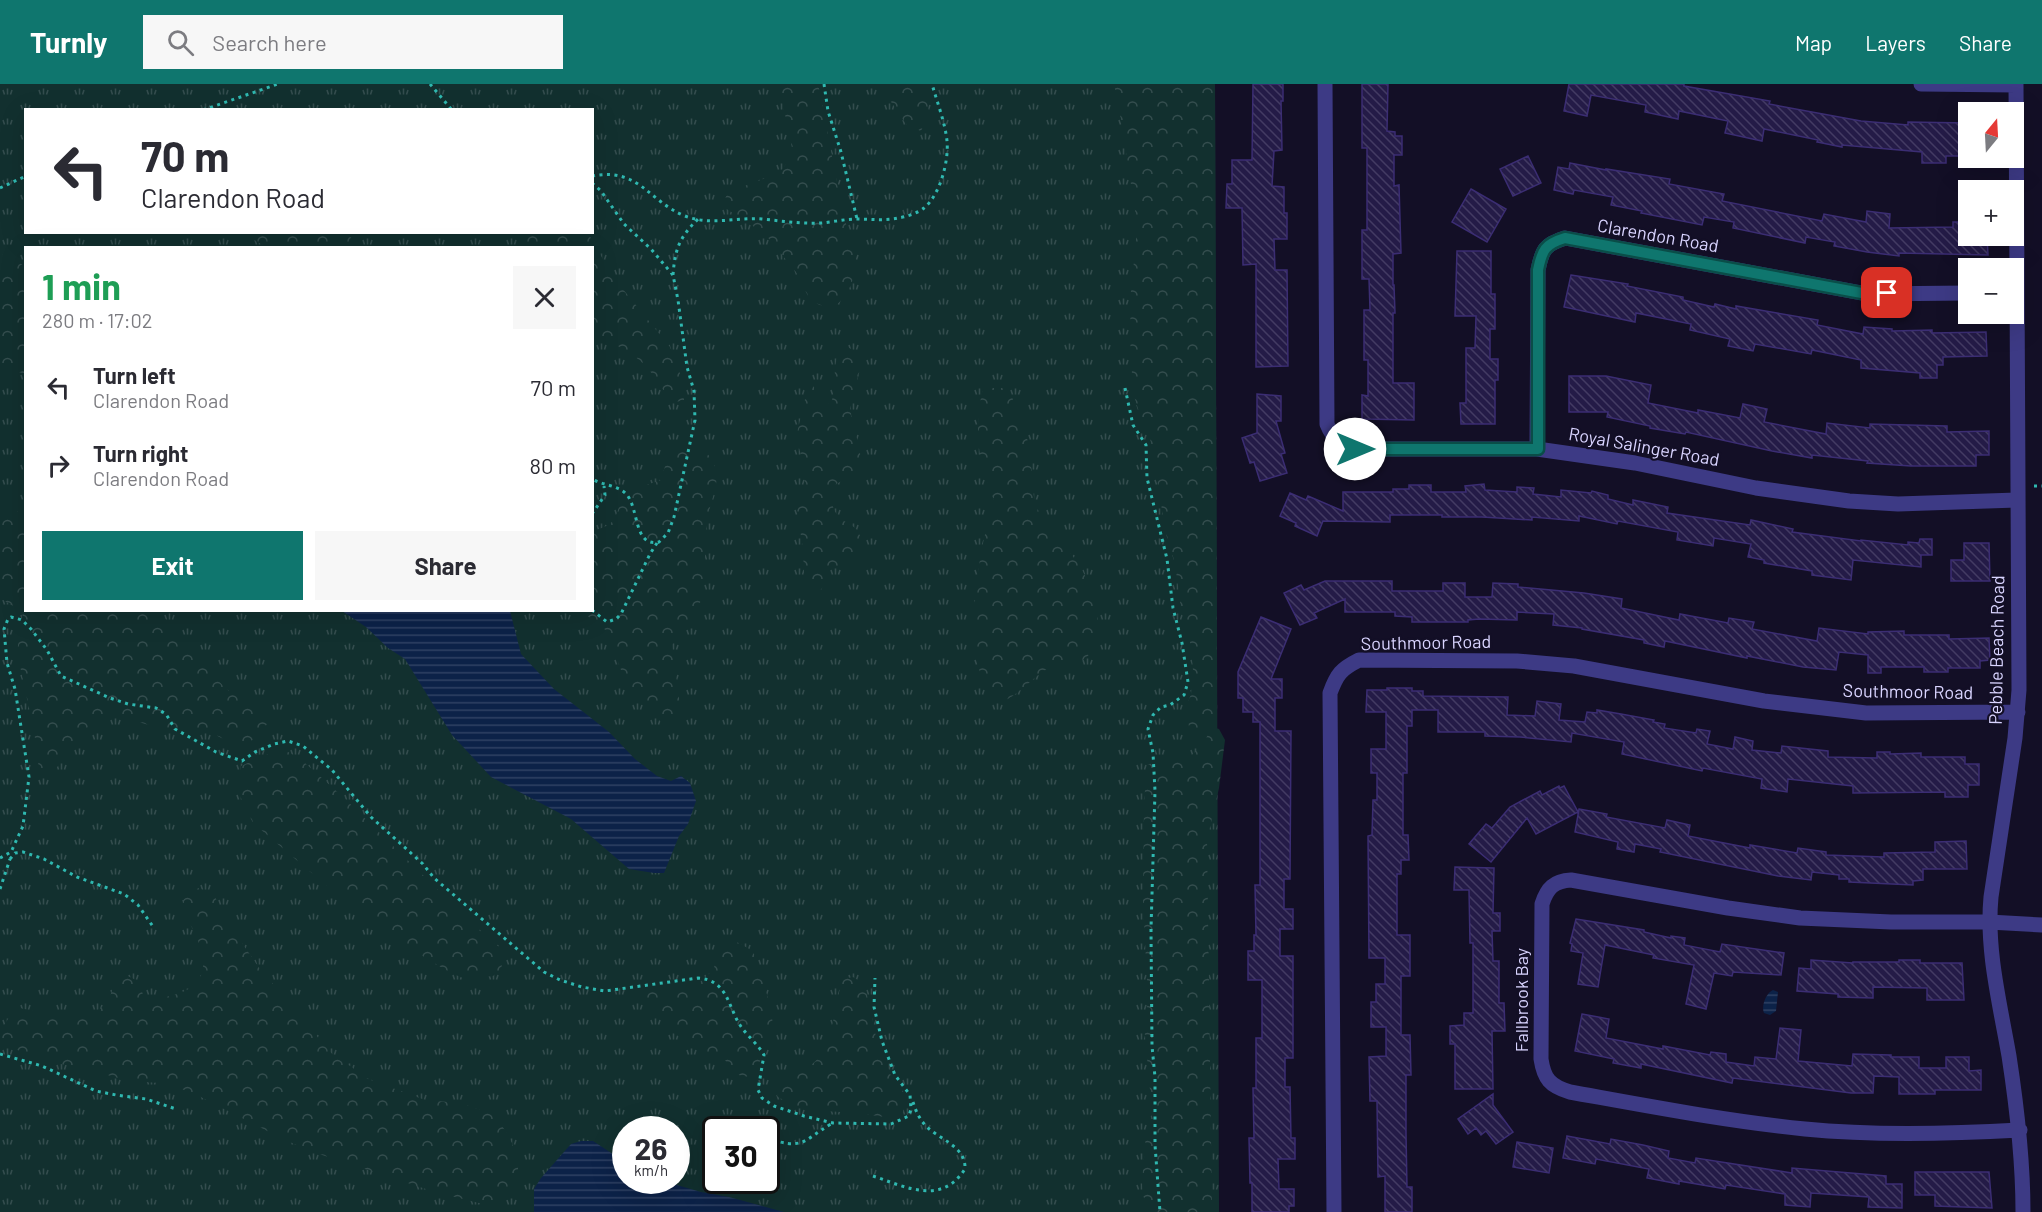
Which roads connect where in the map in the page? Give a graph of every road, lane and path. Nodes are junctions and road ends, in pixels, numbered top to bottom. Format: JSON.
{"nodes":[{"id":1,"x":278,"y":84,"type":"edge"},
{"id":2,"x":430,"y":84,"type":"edge"},
{"id":3,"x":824,"y":84,"type":"edge"},
{"id":4,"x":932,"y":84,"type":"edge"},
{"id":5,"x":1325,"y":84,"type":"edge"},
{"id":6,"x":1921,"y":84,"type":"edge"},
{"id":7,"x":2016,"y":85,"type":"edge"},
{"id":8,"x":209,"y":108,"type":"edge"},
{"id":9,"x":450,"y":108,"type":"edge"},
{"id":10,"x":594,"y":176,"type":"edge"},
{"id":11,"x":24,"y":177,"type":"edge"},
{"id":12,"x":594,"y":186,"type":"edge"},
{"id":13,"x":0,"y":188,"type":"edge"},
{"id":14,"x":698,"y":219,"type":"junction"},
{"id":15,"x":857,"y":219,"type":"junction"},
{"id":16,"x":2014,"y":258,"type":"edge"},
{"id":17,"x":673,"y":275,"type":"junction"},
{"id":18,"x":1958,"y":293,"type":"edge"},
{"id":19,"x":2014,"y":324,"type":"edge"},
{"id":20,"x":1125,"y":388,"type":"dead end"},
{"id":21,"x":1538,"y":449,"type":"junction"},
{"id":22,"x":594,"y":480,"type":"edge"},
{"id":23,"x":604,"y":486,"type":"junction"},
{"id":24,"x":2017,"y":500,"type":"junction"},
{"id":25,"x":594,"y":511,"type":"edge"},
{"id":26,"x":657,"y":543,"type":"junction"},
{"id":27,"x":594,"y":612,"type":"edge"},
{"id":28,"x":2018,"y":712,"type":"junction"},
{"id":29,"x":14,"y":845,"type":"junction"},
{"id":30,"x":0,"y":858,"type":"edge"},
{"id":31,"x":10,"y":859,"type":"junction"},
{"id":32,"x":0,"y":889,"type":"edge"},
{"id":33,"x":1989,"y":922,"type":"junction"},
{"id":34,"x":2042,"y":925,"type":"edge"},
{"id":35,"x":154,"y":928,"type":"dead end"},
{"id":36,"x":875,"y":978,"type":"dead end"},
{"id":37,"x":0,"y":1054,"type":"edge"},
{"id":38,"x":910,"y":1095,"type":"junction"},
{"id":39,"x":176,"y":1109,"type":"dead end"},
{"id":40,"x":833,"y":1124,"type":"junction"},
{"id":41,"x":2020,"y":1130,"type":"junction"},
{"id":42,"x":780,"y":1141,"type":"edge"},
{"id":43,"x":873,"y":1176,"type":"dead end"},
{"id":44,"x":1160,"y":1212,"type":"edge"},
{"id":45,"x":1334,"y":1212,"type":"edge"},
{"id":46,"x":2023,"y":1212,"type":"edge"}],
"edges":[{"from":1,"to":8,"type":"path"},
{"from":2,"to":9,"type":"path"},
{"from":3,"to":15,"type":"path"},
{"from":4,"to":15,"type":"path"},
{"from":5,"to":21,"type":"street","name":"Royal Salinger Road"},
{"from":6,"to":7,"type":"street"},
{"from":7,"to":16,"type":"street","name":"Pebble Beach Road"},
{"from":10,"to":14,"type":"path"},
{"from":11,"to":13,"type":"path"},
{"from":12,"to":17,"type":"path"},
{"from":14,"to":15,"type":"path"},
{"from":14,"to":17,"type":"path"},
{"from":17,"to":26,"type":"path"},
{"from":18,"to":21,"type":"street","name":"Clarendon Road"},
{"from":19,"to":24,"type":"street","name":"Pebble Beach Road"},
{"from":20,"to":44,"type":"path"},
{"from":21,"to":24,"type":"street","name":"Royal Salinger Road"},
{"from":22,"to":23,"type":"path"},
{"from":23,"to":25,"type":"path"},
{"from":23,"to":26,"type":"path"},
{"from":24,"to":28,"type":"street","name":"Pebble Beach Road"},
{"from":26,"to":27,"type":"path"},
{"from":28,"to":33,"type":"street","name":"Pebble Beach Road"},
{"from":28,"to":45,"type":"street","name":"Southmoor Road"},
{"from":29,"to":30,"type":"path"},
{"from":29,"to":31,"type":"path"},
{"from":29,"to":40,"type":"path"},
{"from":31,"to":32,"type":"path"},
{"from":31,"to":35,"type":"path"},
{"from":33,"to":34,"type":"street","name":"Fallbrook Bay"},
{"from":33,"to":41,"type":"street","name":"Pebble Beach Road"},
{"from":33,"to":41,"type":"street","name":"Fallbrook Bay"},
{"from":36,"to":38,"type":"path"},
{"from":37,"to":39,"type":"path"},
{"from":38,"to":40,"type":"path"},
{"from":38,"to":43,"type":"path"},
{"from":40,"to":42,"type":"path"},
{"from":41,"to":46,"type":"street","name":"Pebble Beach Road"}]}
